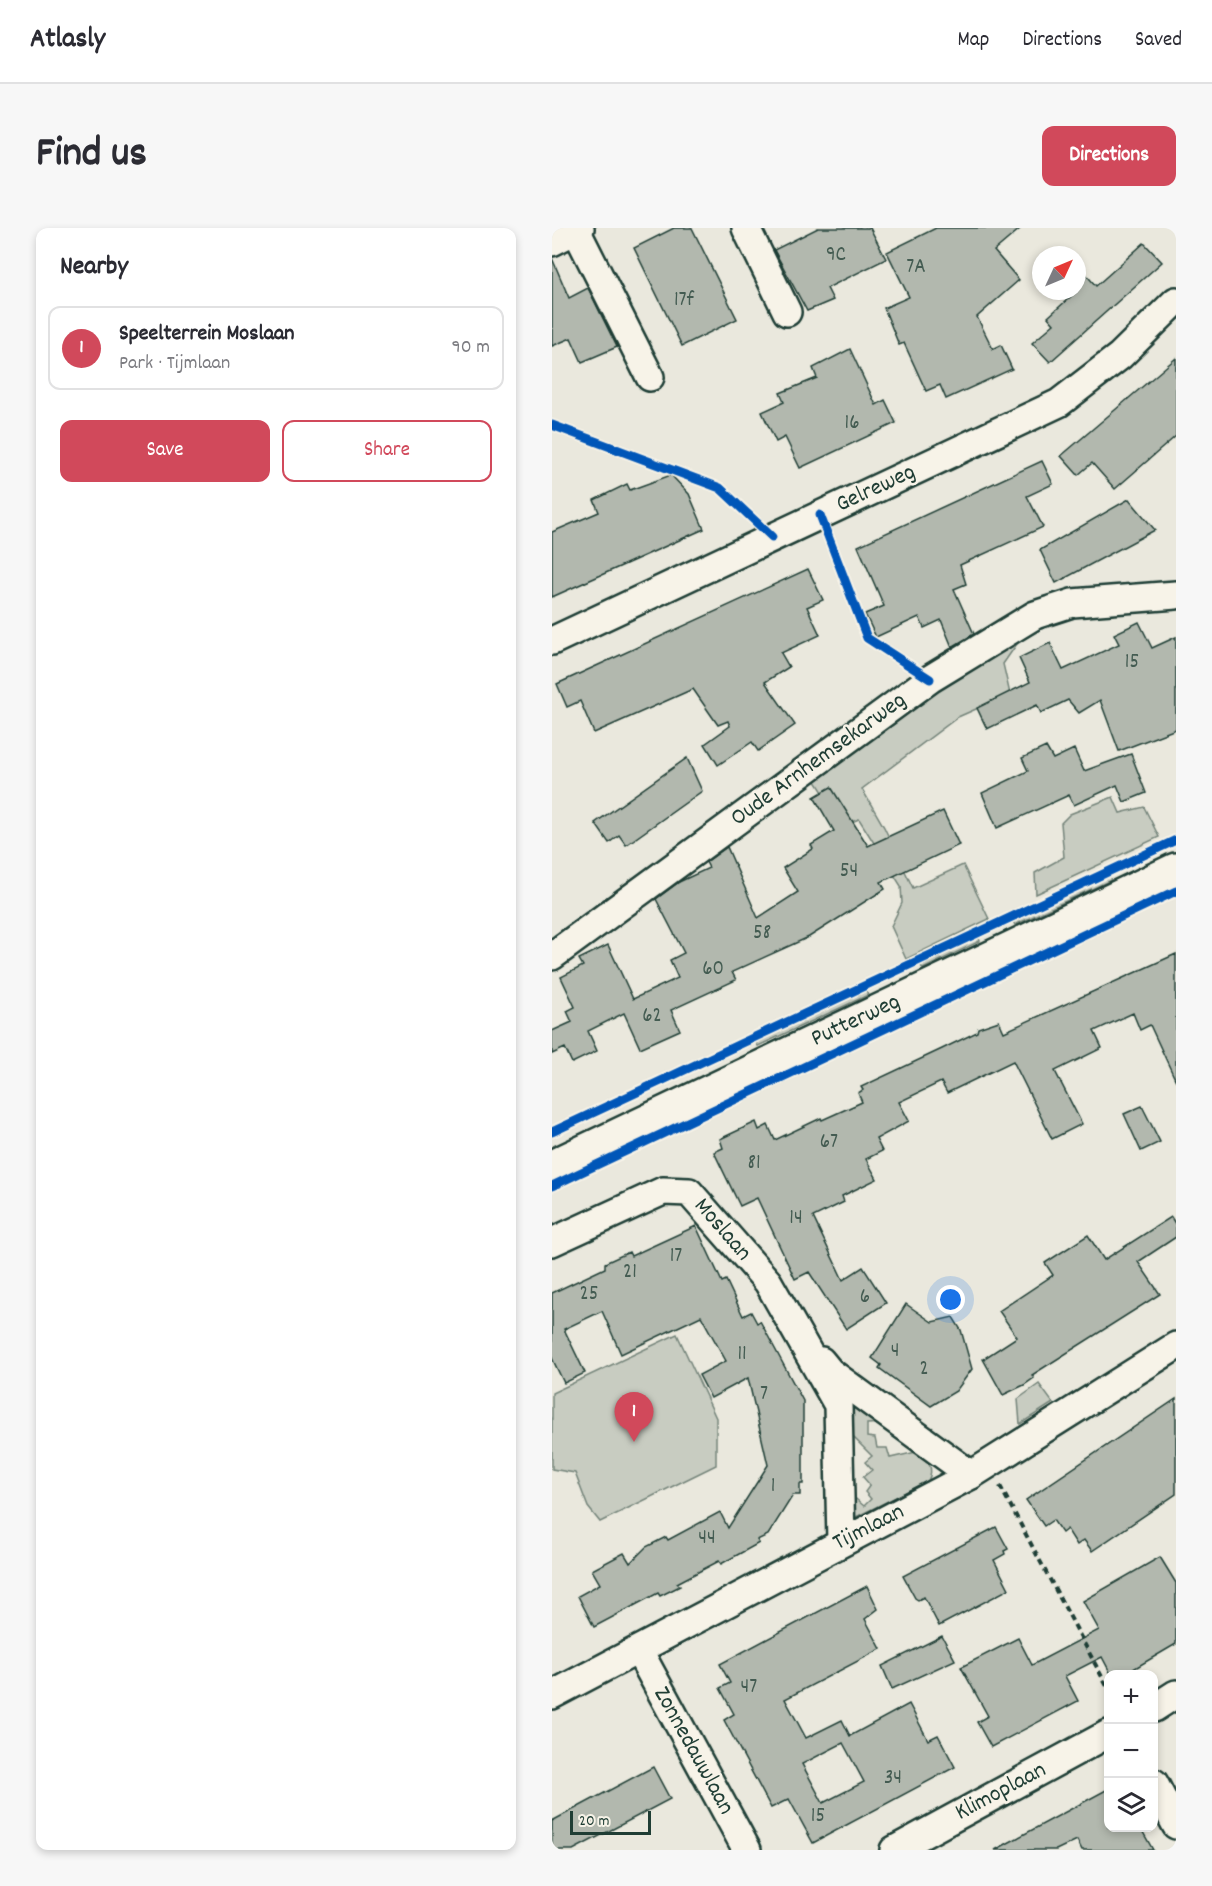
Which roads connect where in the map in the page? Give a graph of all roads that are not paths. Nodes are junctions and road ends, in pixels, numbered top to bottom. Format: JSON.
{"nodes":[{"id":1,"x":746,"y":228,"type":"edge"},
{"id":2,"x":578,"y":229,"type":"edge"},
{"id":3,"x":552,"y":242,"type":"edge"},
{"id":4,"x":1176,"y":301,"type":"edge"},
{"id":5,"x":787,"y":312,"type":"dead end"},
{"id":6,"x":650,"y":377,"type":"dead end"},
{"id":7,"x":1176,"y":595,"type":"edge"},
{"id":8,"x":552,"y":641,"type":"edge"},
{"id":9,"x":1176,"y":854,"type":"edge"},
{"id":10,"x":1176,"y":870,"type":"edge"},
{"id":11,"x":552,"y":956,"type":"edge"},
{"id":12,"x":552,"y":1150,"type":"edge"},
{"id":13,"x":552,"y":1167,"type":"edge"},
{"id":14,"x":552,"y":1242,"type":"edge"},
{"id":15,"x":797,"y":1332,"type":"junction"},
{"id":16,"x":1176,"y":1346,"type":"edge"},
{"id":17,"x":980,"y":1470,"type":"junction"},
{"id":18,"x":841,"y":1542,"type":"junction"},
{"id":19,"x":639,"y":1651,"type":"junction"},
{"id":20,"x":1176,"y":1694,"type":"edge"},
{"id":21,"x":552,"y":1695,"type":"edge"},
{"id":22,"x":1158,"y":1705,"type":"edge"},
{"id":23,"x":1104,"y":1736,"type":"edge"},
{"id":24,"x":1158,"y":1791,"type":"edge"},
{"id":25,"x":1176,"y":1825,"type":"edge"},
{"id":26,"x":747,"y":1850,"type":"edge"},
{"id":27,"x":894,"y":1850,"type":"edge"}],
"edges":[{"from":1,"to":5,"type":"street"},
{"from":2,"to":3,"type":"street"},
{"from":2,"to":6,"type":"street"},
{"from":4,"to":8,"type":"street","name":"Gelreweg"},
{"from":7,"to":11,"type":"street","name":"Oude Arnhemsekarweg"},
{"from":9,"to":12,"type":"main road","name":"Putterweg"},
{"from":10,"to":13,"type":"main road","name":"Putterweg"},
{"from":14,"to":15,"type":"street","name":"Moslaan"},
{"from":15,"to":17,"type":"street","name":"Moslaan"},
{"from":15,"to":18,"type":"street","name":"Moslaan"},
{"from":16,"to":17,"type":"street","name":"Tijmlaan"},
{"from":17,"to":18,"type":"street","name":"Tijmlaan"},
{"from":18,"to":19,"type":"street","name":"Tijmlaan"},
{"from":19,"to":21,"type":"street","name":"Tijmlaan"},
{"from":19,"to":26,"type":"street","name":"Zonnedauwlaan"},
{"from":20,"to":22,"type":"street"},
{"from":23,"to":27,"type":"street","name":"Klimoplaan"},
{"from":24,"to":25,"type":"street"}]}
